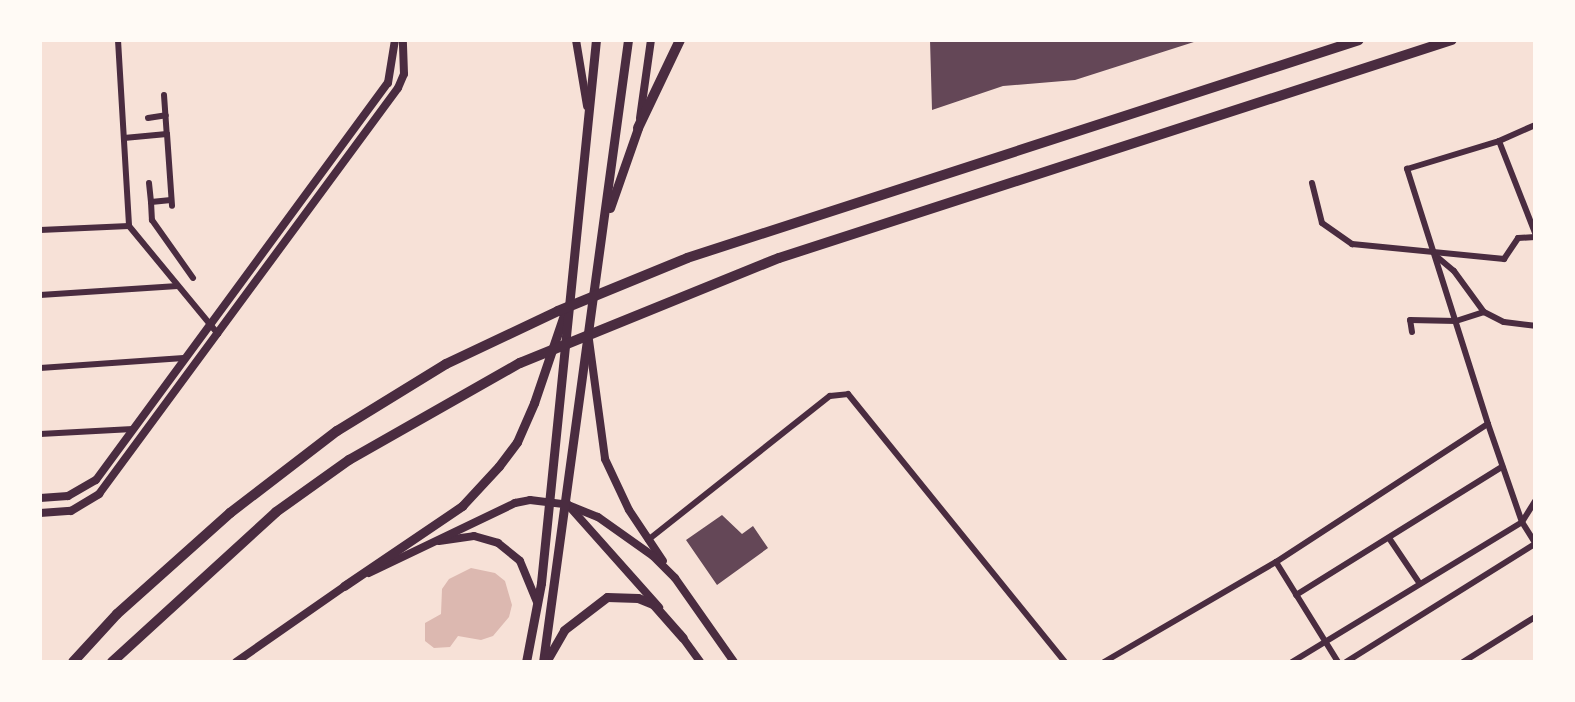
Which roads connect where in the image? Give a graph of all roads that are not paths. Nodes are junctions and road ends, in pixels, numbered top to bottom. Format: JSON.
{"nodes":[{"id":1,"x":118,"y":40,"type":"edge"},
{"id":2,"x":395,"y":40,"type":"edge"},
{"id":3,"x":403,"y":40,"type":"edge"},
{"id":4,"x":576,"y":40,"type":"edge"},
{"id":5,"x":596,"y":40,"type":"edge"},
{"id":6,"x":628,"y":40,"type":"edge"},
{"id":7,"x":651,"y":40,"type":"edge"},
{"id":8,"x":680,"y":40,"type":"edge"},
{"id":9,"x":1359,"y":40,"type":"edge"},
{"id":10,"x":1452,"y":40,"type":"edge"},
{"id":11,"x":164,"y":95,"type":"dead end"},
{"id":12,"x":166,"y":115,"type":"junction"},
{"id":13,"x":589,"y":115,"type":"junction"},
{"id":14,"x":148,"y":118,"type":"dead end"},
{"id":15,"x":1535,"y":125,"type":"edge"},
{"id":16,"x":638,"y":128,"type":"junction"},
{"id":17,"x":167,"y":134,"type":"junction"},
{"id":18,"x":124,"y":138,"type":"junction"},
{"id":19,"x":1499,"y":141,"type":"junction"},
{"id":20,"x":149,"y":183,"type":"dead end"},
{"id":21,"x":1312,"y":183,"type":"dead end"},
{"id":22,"x":151,"y":202,"type":"junction"},
{"id":23,"x":129,"y":226,"type":"junction"},
{"id":24,"x":604,"y":226,"type":"junction"},
{"id":25,"x":40,"y":230,"type":"edge"},
{"id":26,"x":1535,"y":235,"type":"edge"},
{"id":27,"x":1433,"y":254,"type":"junction"},
{"id":28,"x":193,"y":278,"type":"dead end"},
{"id":29,"x":178,"y":285,"type":"junction"},
{"id":30,"x":571,"y":294,"type":"junction"},
{"id":31,"x":40,"y":295,"type":"edge"},
{"id":32,"x":1484,"y":313,"type":"junction"},
{"id":33,"x":1456,"y":321,"type":"junction"},
{"id":34,"x":210,"y":325,"type":"junction"},
{"id":35,"x":1535,"y":326,"type":"edge"},
{"id":36,"x":1412,"y":332,"type":"dead end"},
{"id":37,"x":218,"y":334,"type":"junction"},
{"id":38,"x":589,"y":340,"type":"junction"},
{"id":39,"x":184,"y":358,"type":"junction"},
{"id":40,"x":40,"y":368,"type":"edge"},
{"id":41,"x":1488,"y":424,"type":"junction"},
{"id":42,"x":132,"y":429,"type":"junction"},
{"id":43,"x":40,"y":434,"type":"edge"},
{"id":44,"x":1502,"y":467,"type":"junction"},
{"id":45,"x":40,"y":498,"type":"edge"},
{"id":46,"x":1535,"y":501,"type":"edge"},
{"id":47,"x":550,"y":502,"type":"junction"},
{"id":48,"x":568,"y":505,"type":"junction"},
{"id":49,"x":40,"y":513,"type":"edge"},
{"id":50,"x":1522,"y":522,"type":"junction"},
{"id":51,"x":1390,"y":538,"type":"junction"},
{"id":52,"x":649,"y":540,"type":"junction"},
{"id":53,"x":429,"y":542,"type":"junction"},
{"id":54,"x":1535,"y":544,"type":"edge"},
{"id":55,"x":1276,"y":562,"type":"junction"},
{"id":56,"x":675,"y":578,"type":"junction"},
{"id":57,"x":1420,"y":584,"type":"junction"},
{"id":58,"x":344,"y":586,"type":"junction"},
{"id":59,"x":1296,"y":595,"type":"junction"},
{"id":60,"x":537,"y":603,"type":"junction"},
{"id":61,"x":1535,"y":617,"type":"edge"},
{"id":62,"x":683,"y":638,"type":"junction"},
{"id":63,"x":1325,"y":641,"type":"junction"},
{"id":64,"x":73,"y":662,"type":"edge"},
{"id":65,"x":112,"y":662,"type":"edge"},
{"id":66,"x":236,"y":662,"type":"edge"},
{"id":67,"x":526,"y":662,"type":"edge"},
{"id":68,"x":545,"y":662,"type":"edge"},
{"id":69,"x":700,"y":662,"type":"edge"},
{"id":70,"x":734,"y":662,"type":"edge"},
{"id":71,"x":1065,"y":662,"type":"edge"},
{"id":72,"x":1104,"y":662,"type":"edge"},
{"id":73,"x":1292,"y":662,"type":"edge"},
{"id":74,"x":1338,"y":662,"type":"edge"},
{"id":75,"x":1346,"y":662,"type":"edge"},
{"id":76,"x":1463,"y":662,"type":"edge"}],
"edges":[{"from":1,"to":18,"type":"street"},
{"from":2,"to":34,"type":"street"},
{"from":3,"to":37,"type":"street"},
{"from":4,"to":13,"type":"street"},
{"from":5,"to":13,"type":"main road"},
{"from":6,"to":24,"type":"main road"},
{"from":7,"to":16,"type":"street"},
{"from":8,"to":16,"type":"highway"},
{"from":9,"to":64,"type":"highway"},
{"from":10,"to":65,"type":"highway"},
{"from":11,"to":12,"type":"street"},
{"from":12,"to":14,"type":"street"},
{"from":12,"to":17,"type":"street"},
{"from":13,"to":30,"type":"main road"},
{"from":15,"to":19,"type":"street"},
{"from":16,"to":24,"type":"main road"},
{"from":17,"to":18,"type":"street"},
{"from":17,"to":22,"type":"street"},
{"from":18,"to":23,"type":"street"},
{"from":19,"to":26,"type":"street"},
{"from":19,"to":27,"type":"street"},
{"from":20,"to":22,"type":"street"},
{"from":21,"to":27,"type":"street"},
{"from":22,"to":28,"type":"street"},
{"from":23,"to":25,"type":"street"},
{"from":23,"to":29,"type":"street"},
{"from":24,"to":38,"type":"main road"},
{"from":26,"to":27,"type":"street"},
{"from":27,"to":32,"type":"street"},
{"from":27,"to":33,"type":"street"},
{"from":29,"to":31,"type":"street"},
{"from":29,"to":34,"type":"street"},
{"from":30,"to":47,"type":"main road"},
{"from":30,"to":58,"type":"main road"},
{"from":32,"to":33,"type":"street"},
{"from":32,"to":35,"type":"street"},
{"from":33,"to":36,"type":"street"},
{"from":33,"to":41,"type":"street"},
{"from":34,"to":37,"type":"street"},
{"from":34,"to":39,"type":"street"},
{"from":37,"to":49,"type":"street"},
{"from":38,"to":48,"type":"main road"},
{"from":38,"to":52,"type":"street"},
{"from":39,"to":40,"type":"street"},
{"from":39,"to":42,"type":"street"},
{"from":41,"to":44,"type":"street"},
{"from":41,"to":55,"type":"street"},
{"from":42,"to":43,"type":"street"},
{"from":42,"to":45,"type":"street"},
{"from":44,"to":50,"type":"street"},
{"from":44,"to":51,"type":"street"},
{"from":46,"to":50,"type":"street"},
{"from":47,"to":48,"type":"street"},
{"from":47,"to":53,"type":"street"},
{"from":47,"to":60,"type":"main road"},
{"from":48,"to":56,"type":"street"},
{"from":48,"to":62,"type":"street"},
{"from":48,"to":68,"type":"main road"},
{"from":50,"to":54,"type":"street"},
{"from":50,"to":57,"type":"street"},
{"from":51,"to":57,"type":"street"},
{"from":51,"to":59,"type":"street"},
{"from":52,"to":56,"type":"street"},
{"from":52,"to":71,"type":"street"},
{"from":53,"to":58,"type":"street"},
{"from":53,"to":60,"type":"street"},
{"from":54,"to":75,"type":"street"},
{"from":55,"to":59,"type":"street"},
{"from":55,"to":72,"type":"street"},
{"from":56,"to":70,"type":"street"},
{"from":57,"to":63,"type":"street"},
{"from":58,"to":66,"type":"street"},
{"from":59,"to":63,"type":"street"},
{"from":60,"to":67,"type":"main road"},
{"from":61,"to":76,"type":"street"},
{"from":62,"to":68,"type":"main road"},
{"from":62,"to":69,"type":"street"},
{"from":63,"to":73,"type":"street"},
{"from":63,"to":74,"type":"street"}]}
